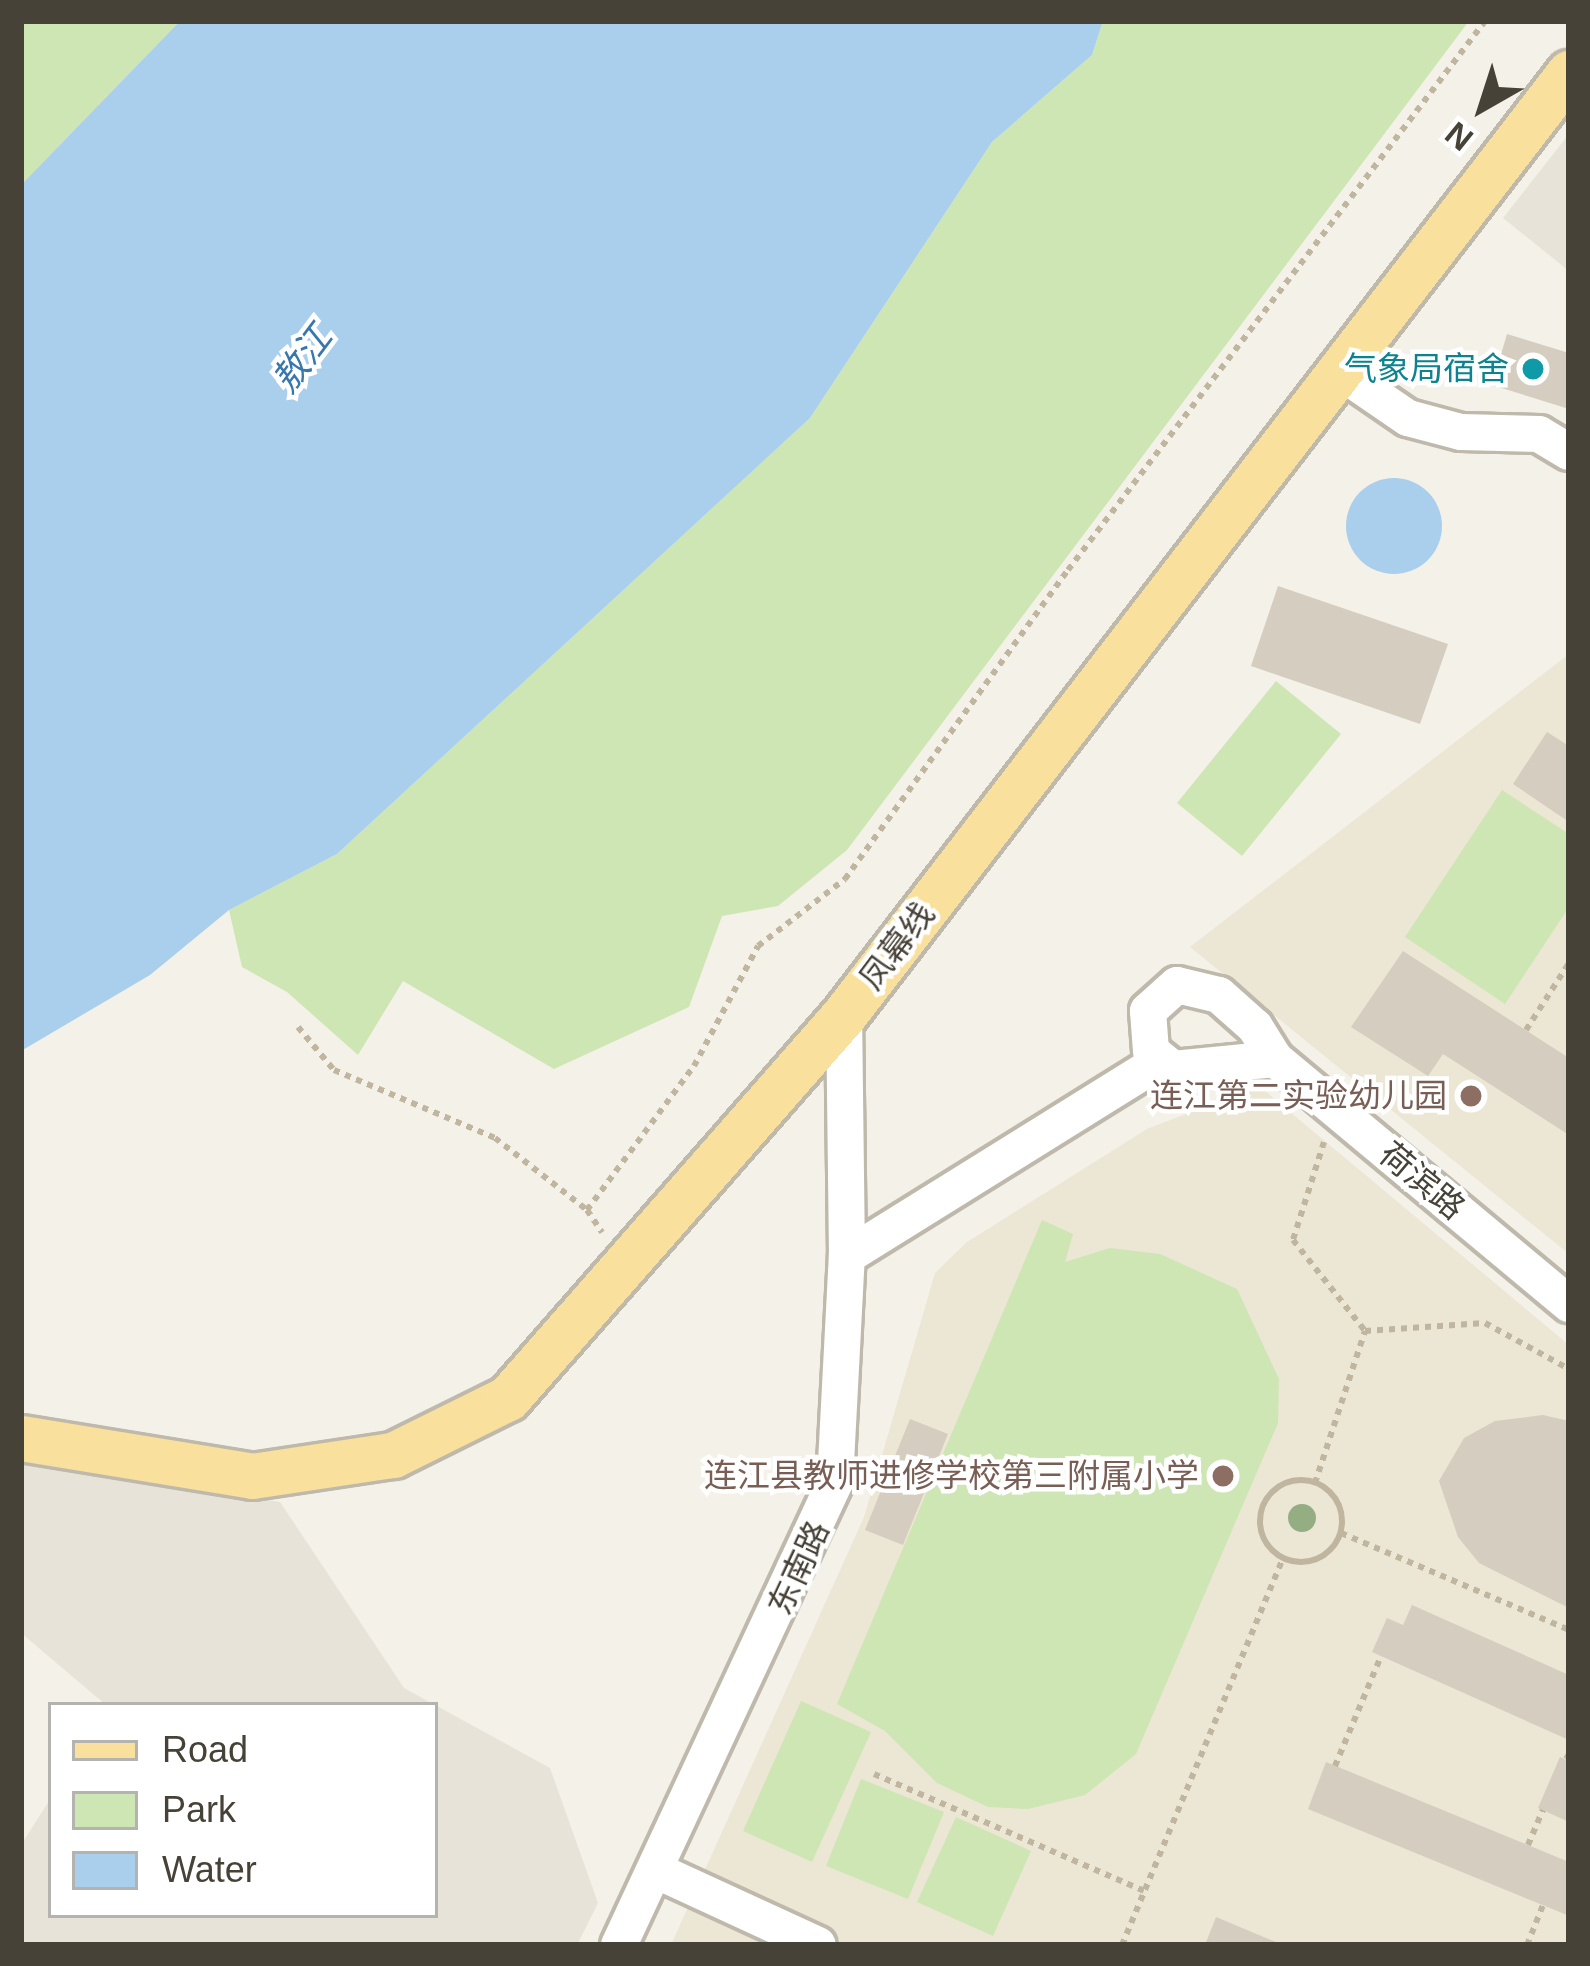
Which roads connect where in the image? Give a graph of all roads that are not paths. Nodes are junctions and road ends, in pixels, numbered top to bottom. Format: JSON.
{"nodes":[{"id":1,"x":1569,"y":73,"type":"edge"},
{"id":2,"x":1340,"y":370,"type":"junction"},
{"id":3,"x":1569,"y":452,"type":"edge"},
{"id":4,"x":844,"y":1015,"type":"junction"},
{"id":5,"x":1275,"y":1059,"type":"junction"},
{"id":6,"x":1160,"y":1061,"type":"junction"},
{"id":7,"x":847,"y":1256,"type":"junction"},
{"id":8,"x":1569,"y":1304,"type":"edge"},
{"id":9,"x":21,"y":1438,"type":"edge"},
{"id":10,"x":655,"y":1870,"type":"junction"},
{"id":11,"x":623,"y":1943,"type":"edge"},
{"id":12,"x":818,"y":1945,"type":"edge"}],
"edges":[{"from":1,"to":2,"type":"main road","name":"凤幕线"},
{"from":2,"to":3,"type":"street"},
{"from":2,"to":4,"type":"main road","name":"凤幕线"},
{"from":4,"to":7,"type":"street","name":"东南路"},
{"from":4,"to":9,"type":"main road","name":"凤幕线"},
{"from":5,"to":6,"type":"street"},
{"from":5,"to":6,"type":"street","name":"荷滨路"},
{"from":5,"to":8,"type":"street","name":"荷滨路"},
{"from":6,"to":7,"type":"street"},
{"from":7,"to":10,"type":"street","name":"东南路"},
{"from":10,"to":11,"type":"street","name":"东南路"},
{"from":10,"to":12,"type":"street"}]}
